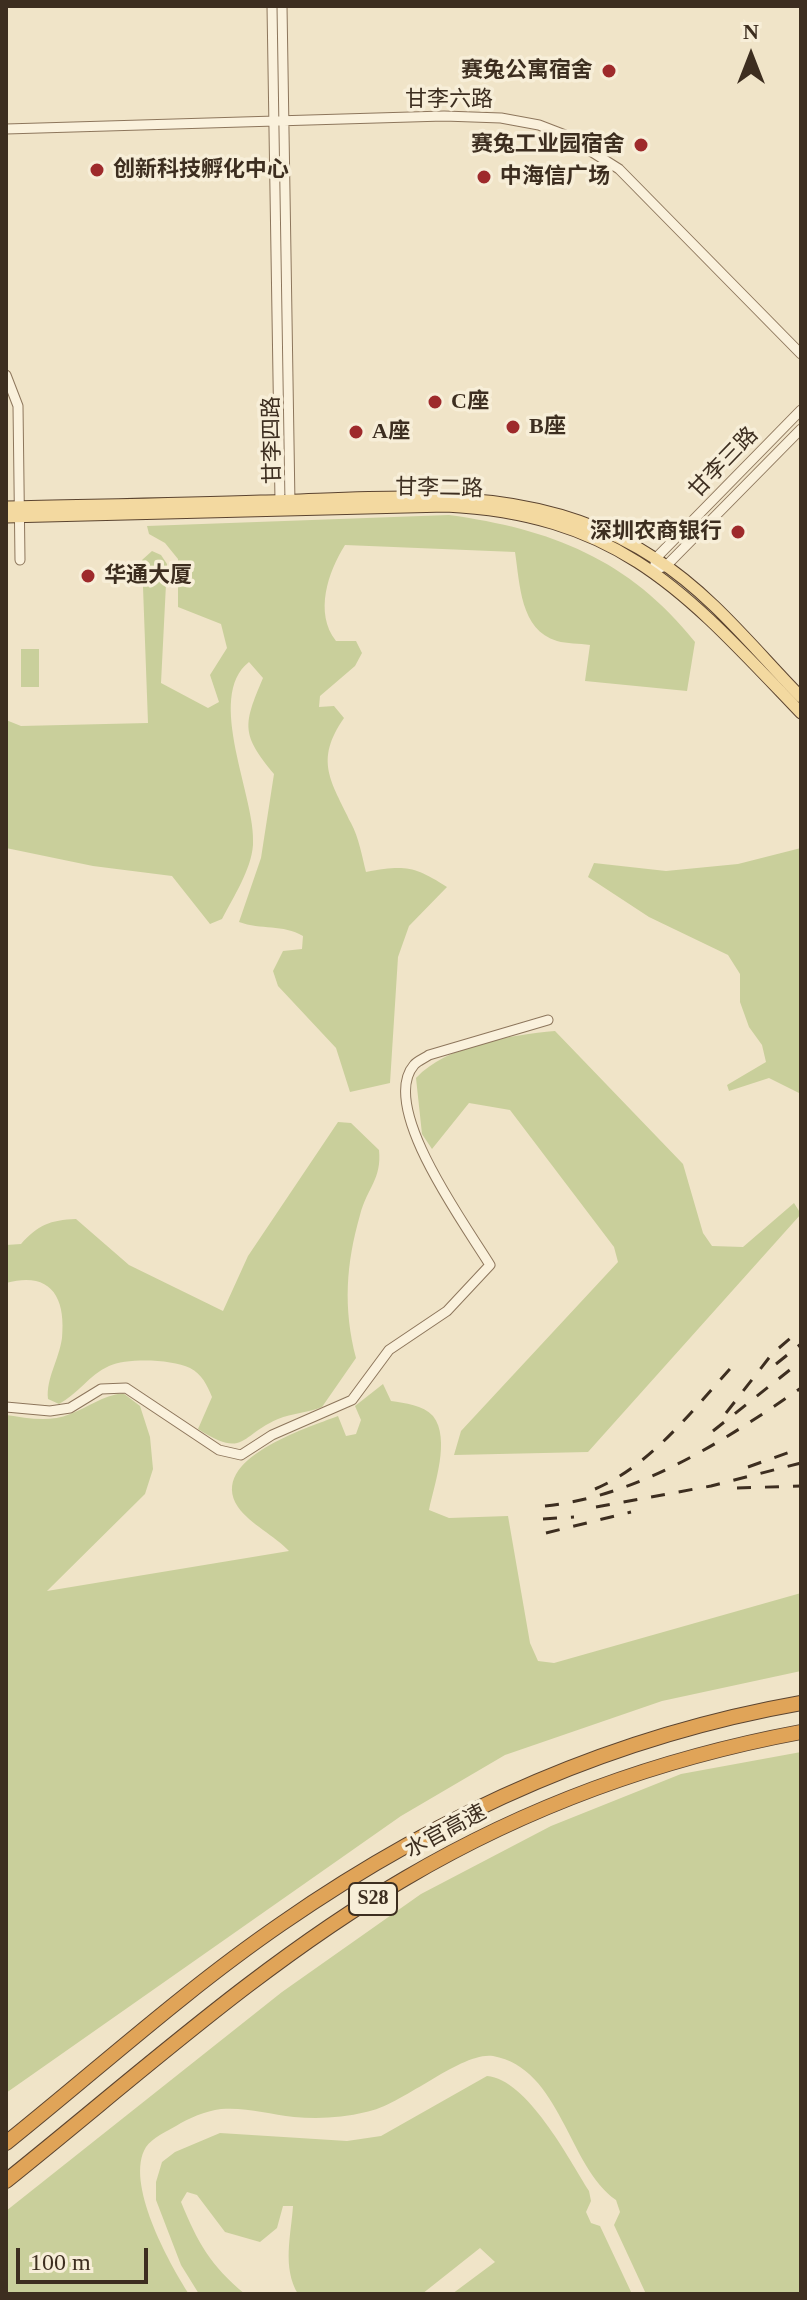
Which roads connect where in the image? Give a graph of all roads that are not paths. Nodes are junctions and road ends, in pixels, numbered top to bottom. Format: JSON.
{"nodes":[{"id":1,"x":272,"y":6,"type":"edge"},
{"id":2,"x":282,"y":6,"type":"edge"},
{"id":3,"x":279,"y":121,"type":"junction"},
{"id":4,"x":6,"y":129,"type":"edge"},
{"id":5,"x":801,"y":354,"type":"edge"},
{"id":6,"x":6,"y":375,"type":"edge"},
{"id":7,"x":801,"y":410,"type":"edge"},
{"id":8,"x":801,"y":429,"type":"edge"},
{"id":9,"x":286,"y":504,"type":"junction"},
{"id":10,"x":6,"y":507,"type":"edge"},
{"id":11,"x":19,"y":512,"type":"junction"},
{"id":12,"x":6,"y":517,"type":"edge"},
{"id":13,"x":20,"y":560,"type":"dead end"},
{"id":14,"x":659,"y":565,"type":"junction"},
{"id":15,"x":801,"y":697,"type":"edge"},
{"id":16,"x":801,"y":713,"type":"edge"},
{"id":17,"x":548,"y":1020,"type":"dead end"},
{"id":18,"x":6,"y":1407,"type":"edge"},
{"id":19,"x":801,"y":1703,"type":"edge"},
{"id":20,"x":801,"y":1732,"type":"edge"},
{"id":21,"x":6,"y":2143,"type":"edge"},
{"id":22,"x":6,"y":2181,"type":"edge"}],
"edges":[{"from":1,"to":3,"type":"street","name":"甘李四路"},
{"from":2,"to":3,"type":"street","name":"甘李四路"},
{"from":3,"to":4,"type":"street","name":"甘李六路"},
{"from":3,"to":5,"type":"street","name":"甘李六路"},
{"from":3,"to":9,"type":"street","name":"甘李四路"},
{"from":6,"to":11,"type":"street"},
{"from":7,"to":14,"type":"street","name":"甘李三路"},
{"from":8,"to":14,"type":"street","name":"甘李三路"},
{"from":9,"to":11,"type":"main road","name":"甘李二路"},
{"from":9,"to":14,"type":"main road","name":"甘李二路"},
{"from":10,"to":11,"type":"main road","name":"甘李二路"},
{"from":11,"to":12,"type":"main road","name":"甘李二路"},
{"from":11,"to":13,"type":"street"},
{"from":14,"to":15,"type":"main road","name":"甘李二路"},
{"from":14,"to":16,"type":"main road","name":"甘李二路"},
{"from":17,"to":18,"type":"street"},
{"from":19,"to":21,"type":"highway","name":"水官高速","number":"S28"},
{"from":20,"to":22,"type":"highway","name":"水官高速","number":"S28"}]}
